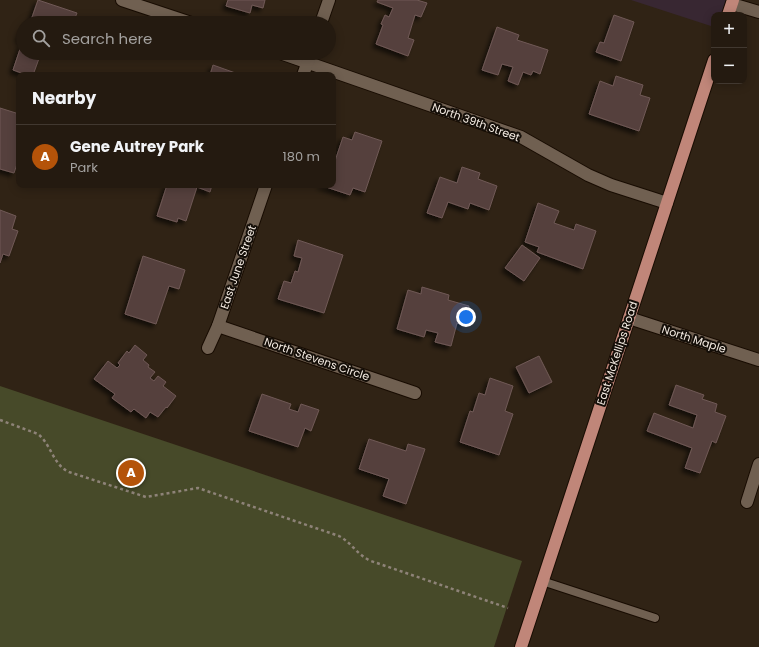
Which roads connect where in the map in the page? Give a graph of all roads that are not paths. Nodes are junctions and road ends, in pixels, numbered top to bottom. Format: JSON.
{"nodes":[{"id":1,"x":122,"y":0,"type":"edge"},
{"id":2,"x":329,"y":0,"type":"edge"},
{"id":3,"x":731,"y":6,"type":"edge"},
{"id":4,"x":759,"y":12,"type":"edge"},
{"id":5,"x":170,"y":16,"type":"edge"},
{"id":6,"x":323,"y":16,"type":"edge"},
{"id":7,"x":308,"y":60,"type":"edge"},
{"id":8,"x":314,"y":60,"type":"edge"},
{"id":9,"x":711,"y":69,"type":"edge"},
{"id":10,"x":304,"y":72,"type":"edge"},
{"id":11,"x":265,"y":188,"type":"edge"},
{"id":12,"x":667,"y":203,"type":"junction"},
{"id":13,"x":629,"y":318,"type":"junction"},
{"id":14,"x":218,"y":326,"type":"junction"},
{"id":15,"x":208,"y":348,"type":"dead end"},
{"id":16,"x":759,"y":360,"type":"edge"},
{"id":17,"x":415,"y":392,"type":"dead end"},
{"id":18,"x":759,"y":464,"type":"edge"},
{"id":19,"x":747,"y":502,"type":"dead end"},
{"id":20,"x":542,"y":581,"type":"junction"},
{"id":21,"x":655,"y":618,"type":"dead end"},
{"id":22,"x":521,"y":647,"type":"edge"}],
"edges":[{"from":1,"to":5,"type":"street"},
{"from":2,"to":6,"type":"street"},
{"from":3,"to":4,"type":"street"},
{"from":7,"to":10,"type":"street"},
{"from":8,"to":12,"type":"street","name":"North 39th Street"},
{"from":9,"to":12,"type":"main road","name":"East McKellips Road"},
{"from":11,"to":14,"type":"street","name":"East June Street"},
{"from":12,"to":13,"type":"main road","name":"East McKellips Road"},
{"from":13,"to":16,"type":"street","name":"North Maple"},
{"from":13,"to":20,"type":"main road","name":"East McKellips Road"},
{"from":14,"to":15,"type":"street","name":"East June Street"},
{"from":14,"to":17,"type":"street","name":"North Stevens Circle"},
{"from":18,"to":19,"type":"street"},
{"from":20,"to":21,"type":"lane"},
{"from":20,"to":22,"type":"main road","name":"East McKellips Road"}]}
